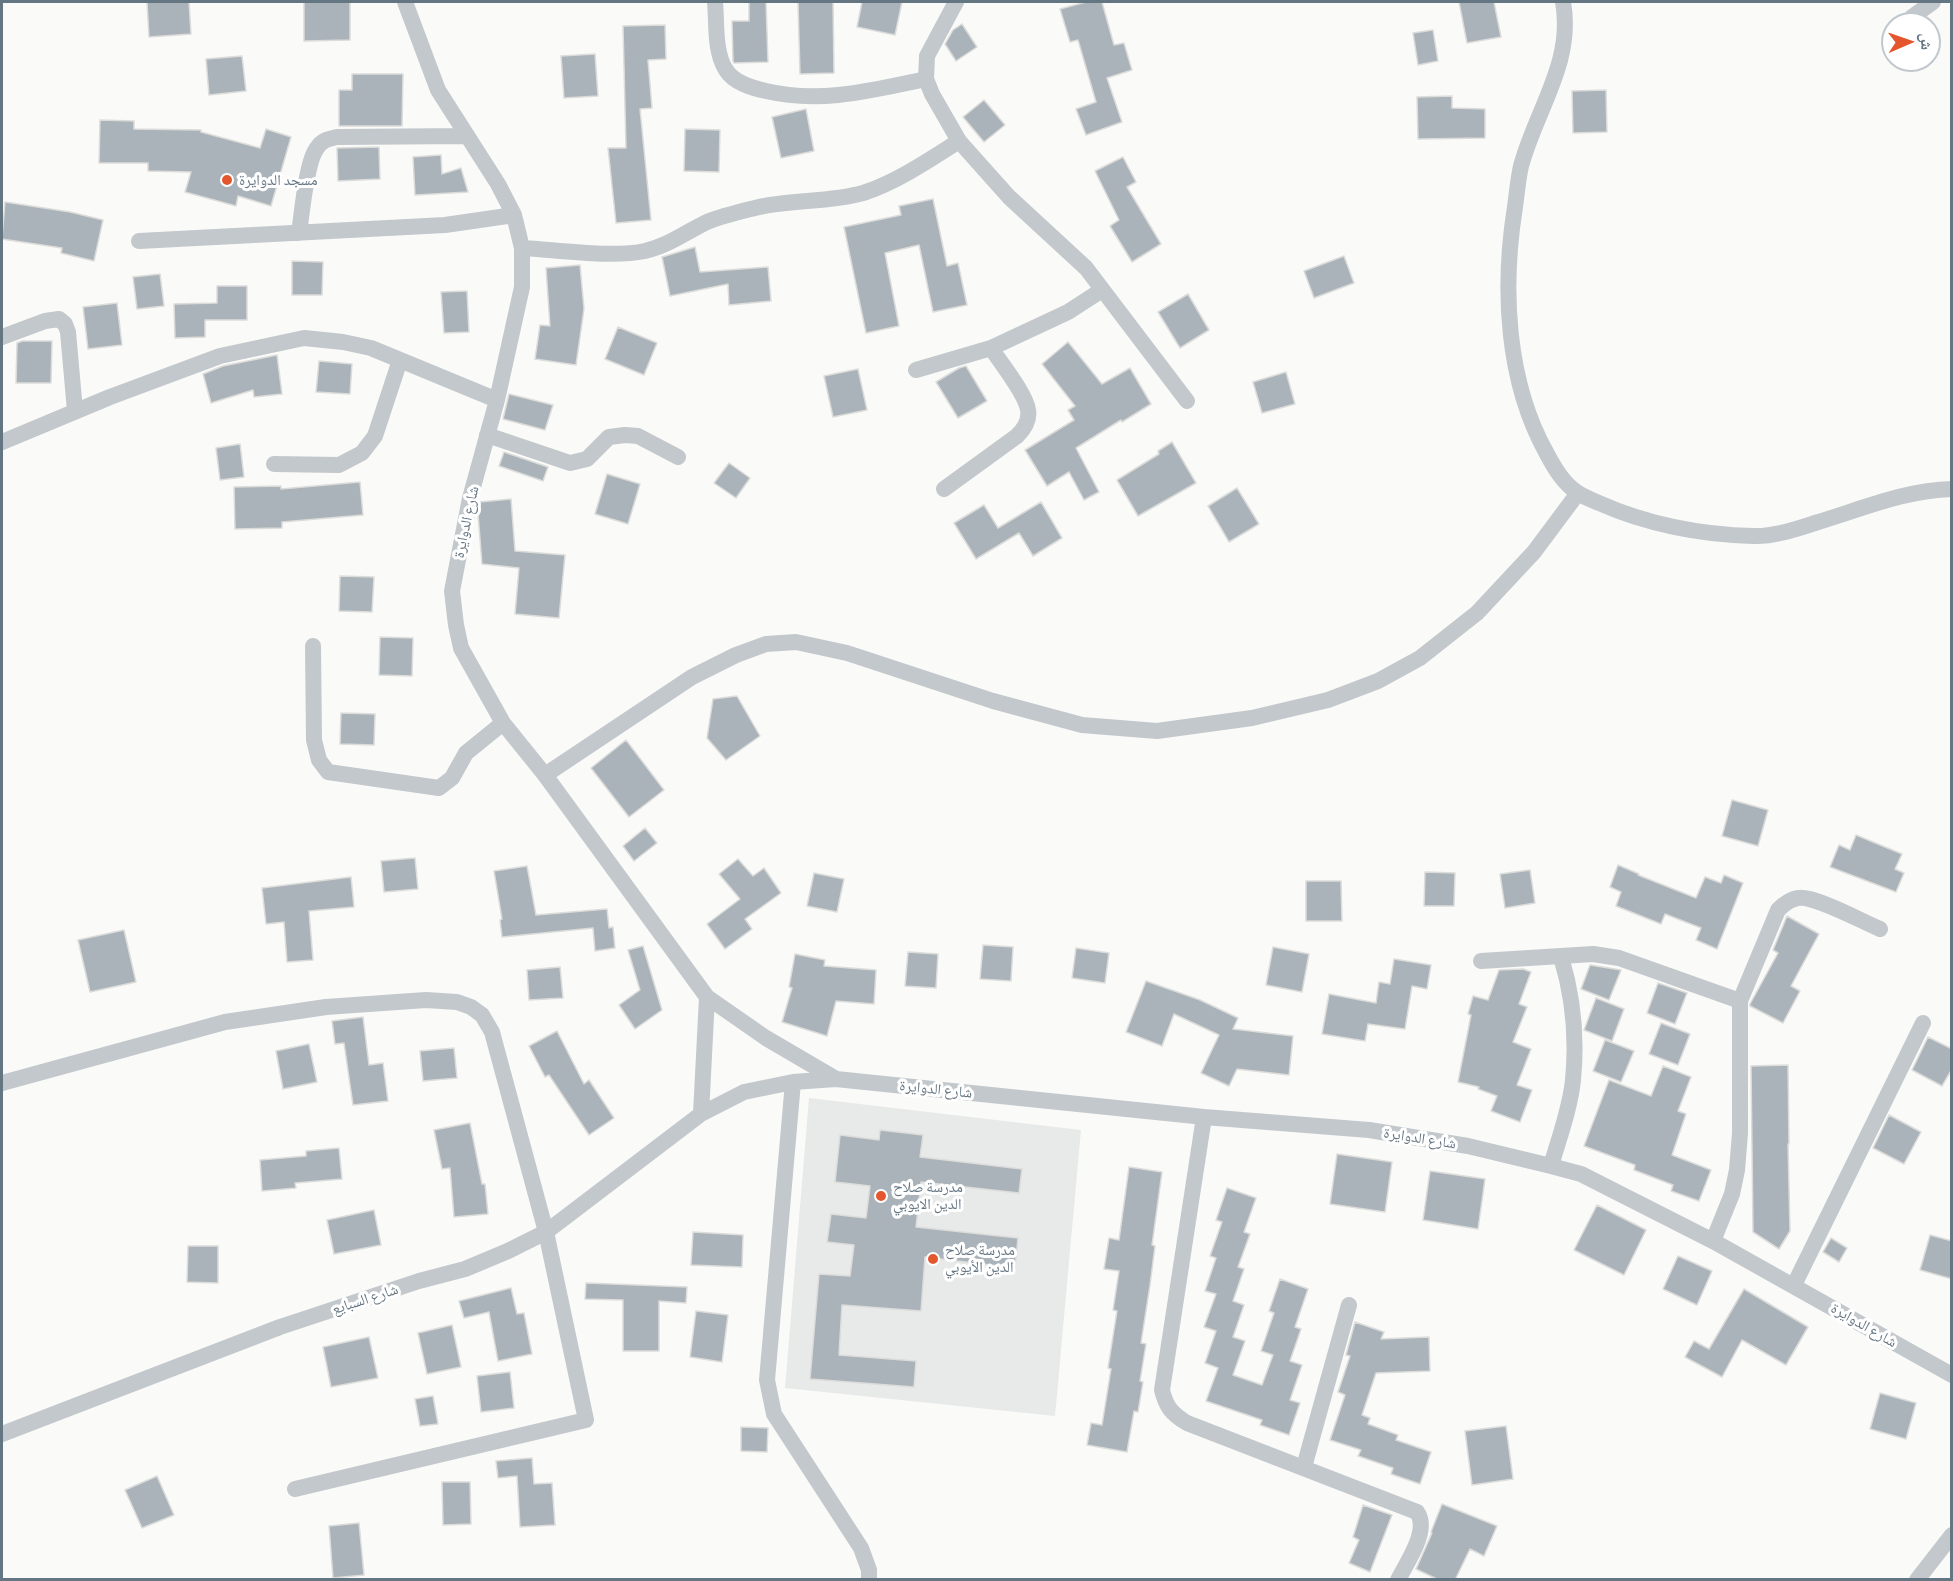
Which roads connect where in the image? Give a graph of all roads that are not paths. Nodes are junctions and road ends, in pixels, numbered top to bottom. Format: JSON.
{"nodes":[{"id":1,"x":405,"y":2,"type":"edge"},
{"id":2,"x":716,"y":2,"type":"edge"},
{"id":3,"x":956,"y":2,"type":"edge"},
{"id":4,"x":1563,"y":2,"type":"edge"},
{"id":5,"x":1933,"y":2,"type":"edge"},
{"id":6,"x":1919,"y":12,"type":"edge"},
{"id":7,"x":926,"y":79,"type":"junction"},
{"id":8,"x":467,"y":136,"type":"junction"},
{"id":9,"x":959,"y":141,"type":"junction"},
{"id":10,"x":514,"y":215,"type":"junction"},
{"id":11,"x":299,"y":233,"type":"junction"},
{"id":12,"x":139,"y":241,"type":"dead end"},
{"id":13,"x":522,"y":248,"type":"junction"},
{"id":14,"x":1102,"y":290,"type":"junction"},
{"id":15,"x":2,"y":337,"type":"edge"},
{"id":16,"x":991,"y":348,"type":"junction"},
{"id":17,"x":400,"y":360,"type":"junction"},
{"id":18,"x":916,"y":370,"type":"dead end"},
{"id":19,"x":497,"y":400,"type":"junction"},
{"id":20,"x":1187,"y":401,"type":"dead end"},
{"id":21,"x":75,"y":411,"type":"junction"},
{"id":22,"x":487,"y":435,"type":"junction"},
{"id":23,"x":2,"y":442,"type":"edge"},
{"id":24,"x":678,"y":457,"type":"dead end"},
{"id":25,"x":274,"y":464,"type":"dead end"},
{"id":26,"x":944,"y":489,"type":"dead end"},
{"id":27,"x":1952,"y":489,"type":"edge"},
{"id":28,"x":1578,"y":493,"type":"junction"},
{"id":29,"x":312,"y":646,"type":"dead end"},
{"id":30,"x":503,"y":723,"type":"junction"},
{"id":31,"x":545,"y":775,"type":"junction"},
{"id":32,"x":1880,"y":929,"type":"dead end"},
{"id":33,"x":1561,"y":957,"type":"junction"},
{"id":34,"x":1481,"y":961,"type":"dead end"},
{"id":35,"x":707,"y":998,"type":"junction"},
{"id":36,"x":1740,"y":1001,"type":"junction"},
{"id":37,"x":1923,"y":1023,"type":"dead end"},
{"id":38,"x":836,"y":1079,"type":"junction"},
{"id":39,"x":793,"y":1082,"type":"junction"},
{"id":40,"x":2,"y":1083,"type":"edge"},
{"id":41,"x":701,"y":1114,"type":"junction"},
{"id":42,"x":1204,"y":1117,"type":"junction"},
{"id":43,"x":1551,"y":1166,"type":"junction"},
{"id":44,"x":546,"y":1232,"type":"junction"},
{"id":45,"x":1713,"y":1241,"type":"junction"},
{"id":46,"x":1794,"y":1285,"type":"junction"},
{"id":47,"x":1349,"y":1305,"type":"dead end"},
{"id":48,"x":1952,"y":1375,"type":"edge"},
{"id":49,"x":2,"y":1434,"type":"edge"},
{"id":50,"x":1304,"y":1467,"type":"junction"},
{"id":51,"x":295,"y":1489,"type":"dead end"},
{"id":52,"x":1952,"y":1535,"type":"edge"},
{"id":53,"x":1400,"y":1579,"type":"edge"},
{"id":54,"x":869,"y":1580,"type":"edge"},
{"id":55,"x":1917,"y":1580,"type":"edge"}],
"edges":[{"from":1,"to":8,"type":"street","name":"شارع الدوايرة"},
{"from":2,"to":7,"type":"street"},
{"from":3,"to":7,"type":"street"},
{"from":4,"to":28,"type":"street"},
{"from":5,"to":6,"type":"street"},
{"from":7,"to":9,"type":"street"},
{"from":8,"to":10,"type":"street","name":"شارع الدوايرة"},
{"from":8,"to":11,"type":"street"},
{"from":9,"to":13,"type":"street"},
{"from":9,"to":14,"type":"street"},
{"from":10,"to":11,"type":"street"},
{"from":10,"to":13,"type":"street","name":"شارع الدوايرة"},
{"from":11,"to":12,"type":"street"},
{"from":13,"to":19,"type":"street","name":"شارع الدوايرة"},
{"from":14,"to":16,"type":"street"},
{"from":14,"to":20,"type":"street"},
{"from":15,"to":21,"type":"street"},
{"from":16,"to":18,"type":"street"},
{"from":16,"to":26,"type":"street"},
{"from":17,"to":19,"type":"street"},
{"from":17,"to":21,"type":"street"},
{"from":17,"to":25,"type":"street"},
{"from":19,"to":22,"type":"street","name":"شارع الدوايرة"},
{"from":21,"to":23,"type":"street"},
{"from":22,"to":24,"type":"street"},
{"from":22,"to":30,"type":"street","name":"شارع الدوايرة"},
{"from":27,"to":28,"type":"street"},
{"from":28,"to":31,"type":"street"},
{"from":29,"to":30,"type":"street"},
{"from":30,"to":31,"type":"street","name":"شارع الدوايرة"},
{"from":31,"to":35,"type":"street","name":"شارع الدوايرة"},
{"from":32,"to":36,"type":"street"},
{"from":33,"to":34,"type":"street"},
{"from":33,"to":36,"type":"street"},
{"from":33,"to":43,"type":"street"},
{"from":35,"to":38,"type":"street","name":"شارع الدوايرة"},
{"from":35,"to":41,"type":"street"},
{"from":36,"to":45,"type":"street"},
{"from":37,"to":46,"type":"street"},
{"from":38,"to":39,"type":"street","name":"شارع السبايع"},
{"from":38,"to":42,"type":"street","name":"شارع الدوايرة"},
{"from":39,"to":41,"type":"street","name":"شارع السبايع"},
{"from":39,"to":54,"type":"street"},
{"from":40,"to":44,"type":"street"},
{"from":41,"to":44,"type":"street","name":"شارع السبايع"},
{"from":42,"to":43,"type":"street","name":"شارع الدوايرة"},
{"from":42,"to":50,"type":"street"},
{"from":43,"to":45,"type":"street","name":"شارع الدوايرة"},
{"from":44,"to":49,"type":"street","name":"شارع السبايع"},
{"from":44,"to":51,"type":"street"},
{"from":45,"to":46,"type":"street","name":"شارع الدوايرة"},
{"from":46,"to":48,"type":"street","name":"شارع الدوايرة"},
{"from":47,"to":50,"type":"street"},
{"from":50,"to":53,"type":"street"},
{"from":52,"to":55,"type":"street"}]}
